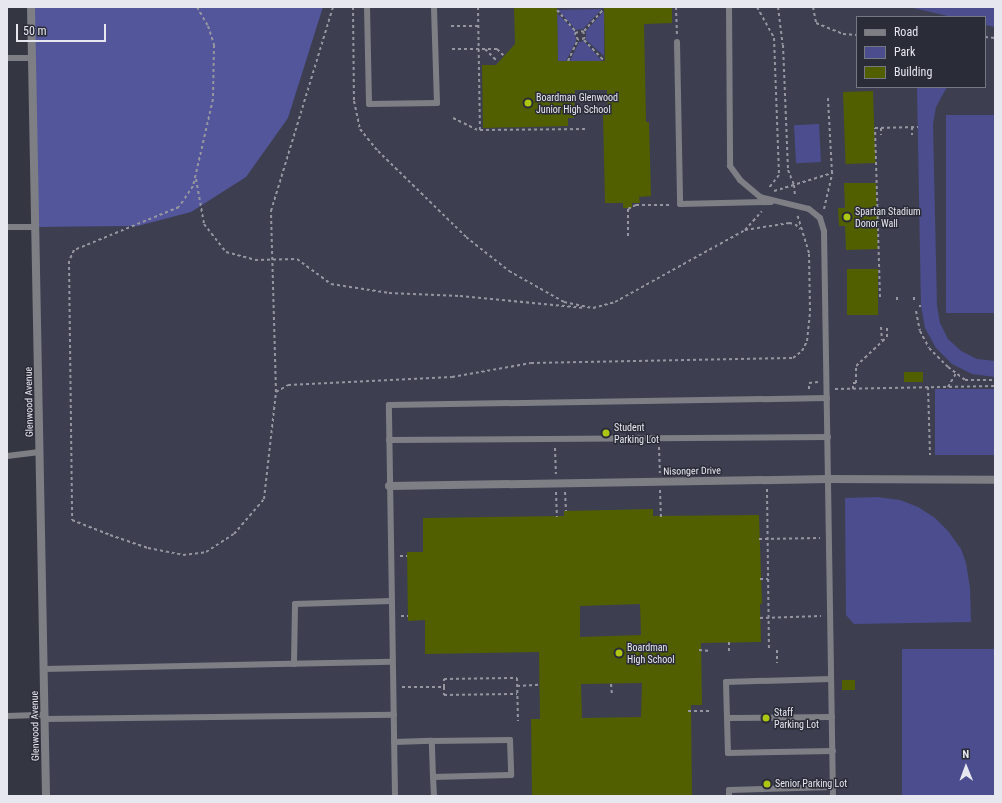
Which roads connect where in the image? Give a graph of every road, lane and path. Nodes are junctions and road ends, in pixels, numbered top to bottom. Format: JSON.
{"nodes":[{"id":1,"x":30,"y":7,"type":"edge"},
{"id":2,"x":197,"y":7,"type":"edge"},
{"id":3,"x":333,"y":7,"type":"edge"},
{"id":4,"x":353,"y":7,"type":"edge"},
{"id":5,"x":367,"y":7,"type":"edge"},
{"id":6,"x":434,"y":7,"type":"edge"},
{"id":7,"x":478,"y":7,"type":"edge"},
{"id":8,"x":676,"y":7,"type":"edge"},
{"id":9,"x":729,"y":7,"type":"edge"},
{"id":10,"x":757,"y":7,"type":"edge"},
{"id":11,"x":778,"y":7,"type":"edge"},
{"id":12,"x":813,"y":7,"type":"edge"},
{"id":13,"x":604,"y":9,"type":"dead end"},
{"id":14,"x":557,"y":10,"type":"dead end"},
{"id":15,"x":451,"y":26,"type":"dead end"},
{"id":16,"x":478,"y":26,"type":"junction"},
{"id":17,"x":584,"y":31,"type":"junction"},
{"id":18,"x":576,"y":32,"type":"junction"},
{"id":19,"x":856,"y":35,"type":"edge"},
{"id":20,"x":578,"y":40,"type":"junction"},
{"id":21,"x":584,"y":40,"type":"junction"},
{"id":22,"x":677,"y":42,"type":"joint"},
{"id":23,"x":452,"y":49,"type":"dead end"},
{"id":24,"x":478,"y":49,"type":"junction"},
{"id":25,"x":485,"y":49,"type":"junction"},
{"id":26,"x":504,"y":56,"type":"dead end"},
{"id":27,"x":7,"y":58,"type":"edge"},
{"id":28,"x":32,"y":58,"type":"junction"},
{"id":29,"x":568,"y":61,"type":"dead end"},
{"id":30,"x":604,"y":61,"type":"dead end"},
{"id":31,"x":498,"y":62,"type":"dead end"},
{"id":32,"x":828,"y":98,"type":"dead end"},
{"id":33,"x":453,"y":118,"type":"dead end"},
{"id":34,"x":912,"y":127,"type":"junction"},
{"id":35,"x":918,"y":127,"type":"dead end"},
{"id":36,"x":881,"y":128,"type":"junction"},
{"id":37,"x":588,"y":129,"type":"dead end"},
{"id":38,"x":481,"y":131,"type":"junction"},
{"id":39,"x":881,"y":135,"type":"dead end"},
{"id":40,"x":912,"y":135,"type":"dead end"},
{"id":41,"x":832,"y":173,"type":"junction"},
{"id":42,"x":196,"y":178,"type":"junction"},
{"id":43,"x":794,"y":185,"type":"junction"},
{"id":44,"x":764,"y":202,"type":"junction"},
{"id":45,"x":775,"y":202,"type":"junction"},
{"id":46,"x":669,"y":204,"type":"dead end"},
{"id":47,"x":796,"y":204,"type":"junction"},
{"id":48,"x":823,"y":213,"type":"dead end"},
{"id":49,"x":7,"y":227,"type":"edge"},
{"id":50,"x":36,"y":227,"type":"junction"},
{"id":51,"x":745,"y":230,"type":"junction"},
{"id":52,"x":628,"y":236,"type":"dead end"},
{"id":53,"x":272,"y":260,"type":"junction"},
{"id":54,"x":69,"y":261,"type":"dead end"},
{"id":55,"x":897,"y":297,"type":"dead end"},
{"id":56,"x":914,"y":297,"type":"dead end"},
{"id":57,"x":880,"y":298,"type":"dead end"},
{"id":58,"x":897,"y":303,"type":"dead end"},
{"id":59,"x":914,"y":303,"type":"dead end"},
{"id":60,"x":593,"y":308,"type":"junction"},
{"id":61,"x":916,"y":311,"type":"dead end"},
{"id":62,"x":882,"y":327,"type":"dead end"},
{"id":63,"x":887,"y":327,"type":"dead end"},
{"id":64,"x":882,"y":340,"type":"junction"},
{"id":65,"x":956,"y":373,"type":"junction"},
{"id":66,"x":995,"y":380,"type":"edge"},
{"id":67,"x":995,"y":386,"type":"edge"},
{"id":68,"x":948,"y":387,"type":"junction"},
{"id":69,"x":928,"y":388,"type":"junction"},
{"id":70,"x":827,"y":389,"type":"junction"},
{"id":71,"x":853,"y":389,"type":"junction"},
{"id":72,"x":276,"y":392,"type":"dead end"},
{"id":73,"x":828,"y":398,"type":"junction"},
{"id":74,"x":828,"y":437,"type":"junction"},
{"id":75,"x":659,"y":438,"type":"junction"},
{"id":76,"x":555,"y":439,"type":"junction"},
{"id":77,"x":389,"y":440,"type":"junction"},
{"id":78,"x":40,"y":452,"type":"junction"},
{"id":79,"x":930,"y":455,"type":"dead end"},
{"id":80,"x":7,"y":456,"type":"edge"},
{"id":81,"x":660,"y":469,"type":"dead end"},
{"id":82,"x":556,"y":471,"type":"dead end"},
{"id":83,"x":829,"y":479,"type":"junction"},
{"id":84,"x":995,"y":480,"type":"edge"},
{"id":85,"x":389,"y":486,"type":"junction"},
{"id":86,"x":767,"y":487,"type":"dead end"},
{"id":87,"x":660,"y":489,"type":"dead end"},
{"id":88,"x":556,"y":491,"type":"dead end"},
{"id":89,"x":565,"y":491,"type":"dead end"},
{"id":90,"x":566,"y":511,"type":"dead end"},
{"id":91,"x":557,"y":517,"type":"dead end"},
{"id":92,"x":661,"y":518,"type":"dead end"},
{"id":93,"x":830,"y":538,"type":"junction"},
{"id":94,"x":759,"y":539,"type":"dead end"},
{"id":95,"x":767,"y":539,"type":"junction"},
{"id":96,"x":398,"y":556,"type":"dead end"},
{"id":97,"x":407,"y":556,"type":"dead end"},
{"id":98,"x":768,"y":578,"type":"junction"},
{"id":99,"x":760,"y":579,"type":"dead end"},
{"id":100,"x":391,"y":601,"type":"junction"},
{"id":101,"x":399,"y":616,"type":"dead end"},
{"id":102,"x":408,"y":616,"type":"dead end"},
{"id":103,"x":831,"y":616,"type":"junction"},
{"id":104,"x":769,"y":617,"type":"junction"},
{"id":105,"x":760,"y":618,"type":"dead end"},
{"id":106,"x":729,"y":642,"type":"dead end"},
{"id":107,"x":700,"y":650,"type":"dead end"},
{"id":108,"x":729,"y":650,"type":"dead end"},
{"id":109,"x":769,"y":650,"type":"dead end"},
{"id":110,"x":777,"y":650,"type":"dead end"},
{"id":111,"x":711,"y":651,"type":"dead end"},
{"id":112,"x":392,"y":662,"type":"junction"},
{"id":113,"x":777,"y":663,"type":"dead end"},
{"id":114,"x":294,"y":664,"type":"junction"},
{"id":115,"x":44,"y":669,"type":"junction"},
{"id":116,"x":832,"y":679,"type":"junction"},
{"id":117,"x":611,"y":684,"type":"dead end"},
{"id":118,"x":539,"y":685,"type":"dead end"},
{"id":119,"x":517,"y":686,"type":"junction"},
{"id":120,"x":400,"y":687,"type":"dead end"},
{"id":121,"x":444,"y":687,"type":"junction"},
{"id":122,"x":517,"y":694,"type":"junction"},
{"id":123,"x":612,"y":695,"type":"dead end"},
{"id":124,"x":688,"y":710,"type":"dead end"},
{"id":125,"x":712,"y":710,"type":"dead end"},
{"id":126,"x":394,"y":715,"type":"junction"},
{"id":127,"x":7,"y":716,"type":"edge"},
{"id":128,"x":45,"y":717,"type":"junction"},
{"id":129,"x":832,"y":717,"type":"junction"},
{"id":130,"x":727,"y":718,"type":"junction"},
{"id":131,"x":518,"y":721,"type":"dead end"},
{"id":132,"x":432,"y":741,"type":"junction"},
{"id":133,"x":394,"y":742,"type":"junction"},
{"id":134,"x":833,"y":751,"type":"junction"},
{"id":135,"x":433,"y":777,"type":"junction"},
{"id":136,"x":833,"y":787,"type":"junction"},
{"id":137,"x":46,"y":796,"type":"edge"},
{"id":138,"x":395,"y":796,"type":"edge"},
{"id":139,"x":434,"y":796,"type":"edge"},
{"id":140,"x":729,"y":796,"type":"edge"},
{"id":141,"x":833,"y":796,"type":"edge"}],
"edges":[{"from":1,"to":28,"type":"street","name":"Glenwood Avenue"},
{"from":2,"to":42,"type":"path"},
{"from":3,"to":53,"type":"path"},
{"from":4,"to":60,"type":"path"},
{"from":5,"to":6,"type":"lane"},
{"from":7,"to":16,"type":"path"},
{"from":8,"to":22,"type":"path"},
{"from":9,"to":45,"type":"lane"},
{"from":10,"to":43,"type":"path"},
{"from":11,"to":43,"type":"path"},
{"from":12,"to":19,"type":"path"},
{"from":13,"to":17,"type":"path"},
{"from":14,"to":18,"type":"path"},
{"from":15,"to":16,"type":"path"},
{"from":16,"to":24,"type":"path"},
{"from":17,"to":18,"type":"path"},
{"from":17,"to":21,"type":"path"},
{"from":18,"to":20,"type":"path"},
{"from":20,"to":21,"type":"path"},
{"from":20,"to":29,"type":"path"},
{"from":21,"to":30,"type":"path"},
{"from":22,"to":44,"type":"lane"},
{"from":23,"to":24,"type":"path"},
{"from":24,"to":25,"type":"path"},
{"from":24,"to":38,"type":"path"},
{"from":25,"to":26,"type":"path"},
{"from":25,"to":31,"type":"path"},
{"from":27,"to":28,"type":"lane"},
{"from":28,"to":50,"type":"street","name":"Glenwood Avenue"},
{"from":32,"to":41,"type":"path"},
{"from":33,"to":38,"type":"path"},
{"from":34,"to":35,"type":"path"},
{"from":34,"to":36,"type":"path"},
{"from":34,"to":40,"type":"path"},
{"from":36,"to":39,"type":"path"},
{"from":36,"to":57,"type":"path"},
{"from":37,"to":38,"type":"path"},
{"from":41,"to":43,"type":"path"},
{"from":41,"to":48,"type":"path"},
{"from":42,"to":53,"type":"path"},
{"from":42,"to":54,"type":"path"},
{"from":43,"to":47,"type":"path"},
{"from":44,"to":45,"type":"lane"},
{"from":44,"to":51,"type":"path"},
{"from":45,"to":47,"type":"lane"},
{"from":46,"to":52,"type":"path"},
{"from":47,"to":51,"type":"path"},
{"from":47,"to":70,"type":"lane"},
{"from":49,"to":50,"type":"lane"},
{"from":50,"to":78,"type":"street","name":"Glenwood Avenue"},
{"from":51,"to":60,"type":"path"},
{"from":53,"to":60,"type":"path"},
{"from":53,"to":72,"type":"path"},
{"from":55,"to":58,"type":"path"},
{"from":56,"to":59,"type":"path"},
{"from":61,"to":65,"type":"path"},
{"from":62,"to":64,"type":"path"},
{"from":63,"to":64,"type":"path"},
{"from":64,"to":71,"type":"path"},
{"from":65,"to":66,"type":"path"},
{"from":65,"to":68,"type":"path"},
{"from":67,"to":68,"type":"path"},
{"from":68,"to":69,"type":"path"},
{"from":69,"to":71,"type":"path"},
{"from":69,"to":79,"type":"path"},
{"from":70,"to":71,"type":"path"},
{"from":70,"to":73,"type":"lane"},
{"from":73,"to":74,"type":"lane"},
{"from":73,"to":77,"type":"lane"},
{"from":74,"to":75,"type":"lane"},
{"from":74,"to":83,"type":"lane"},
{"from":75,"to":76,"type":"lane"},
{"from":75,"to":81,"type":"path"},
{"from":76,"to":77,"type":"lane"},
{"from":76,"to":82,"type":"path"},
{"from":77,"to":85,"type":"lane"},
{"from":78,"to":80,"type":"lane"},
{"from":78,"to":115,"type":"street","name":"Glenwood Avenue"},
{"from":83,"to":84,"type":"street","name":"Nisonger Drive"},
{"from":83,"to":85,"type":"street","name":"Nisonger Drive"},
{"from":83,"to":93,"type":"lane"},
{"from":85,"to":100,"type":"lane"},
{"from":86,"to":95,"type":"path"},
{"from":87,"to":92,"type":"path"},
{"from":88,"to":91,"type":"path"},
{"from":89,"to":90,"type":"path"},
{"from":93,"to":95,"type":"path"},
{"from":93,"to":103,"type":"lane"},
{"from":94,"to":95,"type":"path"},
{"from":95,"to":98,"type":"path"},
{"from":96,"to":97,"type":"path"},
{"from":98,"to":99,"type":"path"},
{"from":98,"to":104,"type":"path"},
{"from":100,"to":112,"type":"lane"},
{"from":100,"to":114,"type":"lane"},
{"from":101,"to":102,"type":"path"},
{"from":103,"to":104,"type":"path"},
{"from":103,"to":116,"type":"lane"},
{"from":104,"to":105,"type":"path"},
{"from":104,"to":109,"type":"path"},
{"from":106,"to":108,"type":"path"},
{"from":107,"to":111,"type":"path"},
{"from":110,"to":113,"type":"path"},
{"from":112,"to":114,"type":"lane"},
{"from":112,"to":126,"type":"lane"},
{"from":114,"to":115,"type":"lane"},
{"from":115,"to":128,"type":"street","name":"Glenwood Avenue"},
{"from":116,"to":129,"type":"lane"},
{"from":116,"to":130,"type":"lane"},
{"from":117,"to":123,"type":"path"},
{"from":118,"to":119,"type":"path"},
{"from":119,"to":121,"type":"path"},
{"from":119,"to":122,"type":"path"},
{"from":120,"to":121,"type":"path"},
{"from":121,"to":122,"type":"path"},
{"from":122,"to":131,"type":"path"},
{"from":124,"to":125,"type":"path"},
{"from":126,"to":128,"type":"lane"},
{"from":126,"to":133,"type":"lane"},
{"from":127,"to":128,"type":"lane"},
{"from":128,"to":137,"type":"street","name":"Glenwood Avenue"},
{"from":129,"to":130,"type":"lane"},
{"from":129,"to":134,"type":"lane"},
{"from":130,"to":134,"type":"lane"},
{"from":132,"to":133,"type":"lane"},
{"from":132,"to":135,"type":"lane"},
{"from":132,"to":135,"type":"lane"},
{"from":133,"to":138,"type":"lane"},
{"from":134,"to":136,"type":"lane"},
{"from":135,"to":139,"type":"lane"},
{"from":136,"to":140,"type":"lane"},
{"from":136,"to":141,"type":"lane"}]}
